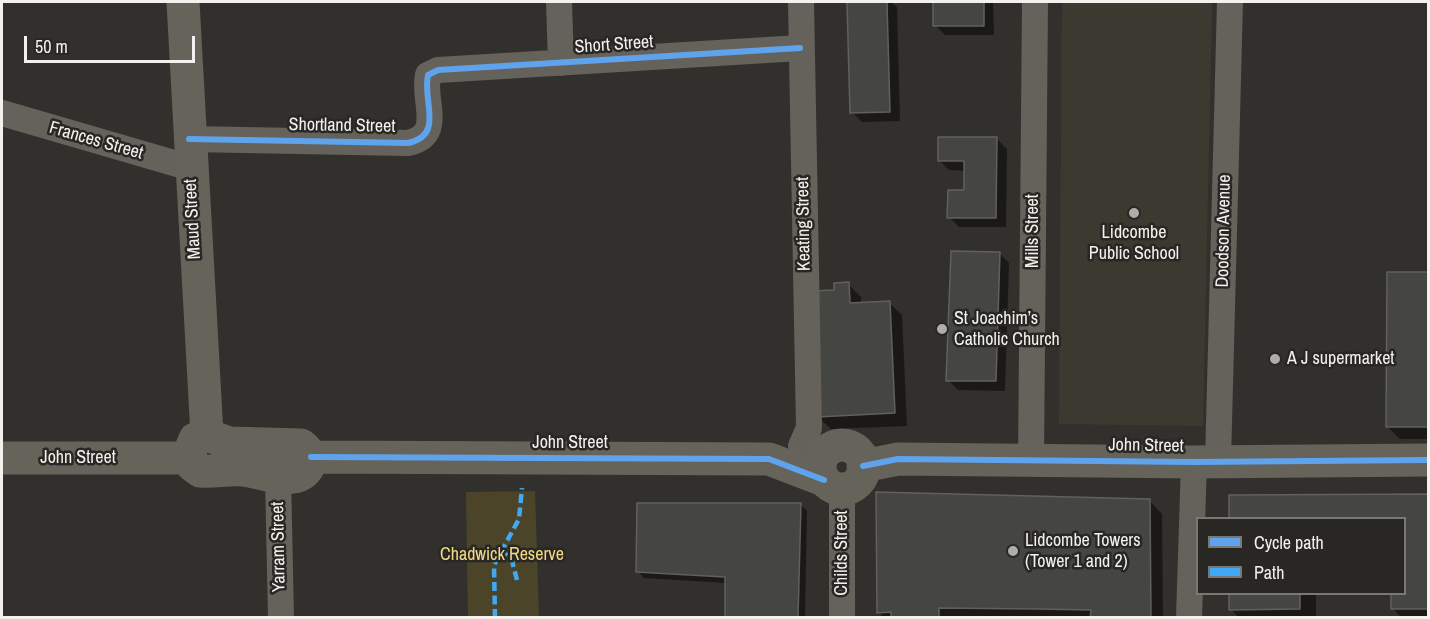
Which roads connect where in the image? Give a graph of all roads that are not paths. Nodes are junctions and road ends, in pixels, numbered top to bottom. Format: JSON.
{"nodes":[{"id":1,"x":183,"y":2,"type":"edge"},
{"id":2,"x":559,"y":2,"type":"edge"},
{"id":3,"x":801,"y":2,"type":"edge"},
{"id":4,"x":1035,"y":2,"type":"edge"},
{"id":5,"x":1230,"y":2,"type":"edge"},
{"id":6,"x":800,"y":48,"type":"junction"},
{"id":7,"x":561,"y":63,"type":"junction"},
{"id":8,"x":430,"y":73,"type":"joint"},
{"id":9,"x":2,"y":113,"type":"edge"},
{"id":10,"x":190,"y":153,"type":"junction"},
{"id":11,"x":801,"y":446,"type":"junction"},
{"id":12,"x":198,"y":447,"type":"junction"},
{"id":13,"x":2,"y":458,"type":"edge"},
{"id":14,"x":311,"y":458,"type":"junction"},
{"id":15,"x":769,"y":459,"type":"junction"},
{"id":16,"x":1031,"y":460,"type":"junction"},
{"id":17,"x":1428,"y":460,"type":"edge"},
{"id":18,"x":1206,"y":462,"type":"junction"},
{"id":19,"x":278,"y":476,"type":"junction"},
{"id":20,"x":843,"y":478,"type":"junction"},
{"id":21,"x":1200,"y":517,"type":"edge"},
{"id":22,"x":1196,"y":554,"type":"edge"},
{"id":23,"x":281,"y":618,"type":"edge"},
{"id":24,"x":842,"y":618,"type":"edge"},
{"id":25,"x":1189,"y":618,"type":"edge"}],
"edges":[{"from":1,"to":10,"type":"street","name":"Maud Street"},
{"from":2,"to":7,"type":"street"},
{"from":3,"to":6,"type":"street","name":"Keating Street"},
{"from":4,"to":16,"type":"street","name":"Mills Street"},
{"from":5,"to":18,"type":"street","name":"Doodson Avenue"},
{"from":6,"to":7,"type":"street","name":"Short Street"},
{"from":6,"to":11,"type":"street","name":"Keating Street"},
{"from":7,"to":8,"type":"street","name":"Short Street"},
{"from":8,"to":10,"type":"street","name":"Shortland Street"},
{"from":9,"to":10,"type":"street","name":"Frances Street"},
{"from":10,"to":12,"type":"street","name":"Maud Street"},
{"from":11,"to":15,"type":"street","name":"John Street"},
{"from":11,"to":20,"type":"street","name":"John Street"},
{"from":12,"to":13,"type":"street","name":"John Street"},
{"from":12,"to":14,"type":"street"},
{"from":12,"to":19,"type":"street"},
{"from":14,"to":15,"type":"street","name":"John Street"},
{"from":14,"to":19,"type":"street"},
{"from":15,"to":20,"type":"street","name":"John Street"},
{"from":16,"to":18,"type":"street","name":"John Street"},
{"from":16,"to":20,"type":"street","name":"John Street"},
{"from":17,"to":18,"type":"street","name":"John Street"},
{"from":18,"to":21,"type":"street","name":"Doodson Avenue"},
{"from":19,"to":23,"type":"street","name":"Yarram Street"},
{"from":20,"to":24,"type":"street","name":"Childs Street"},
{"from":22,"to":25,"type":"street","name":"Doodson Avenue"}]}
